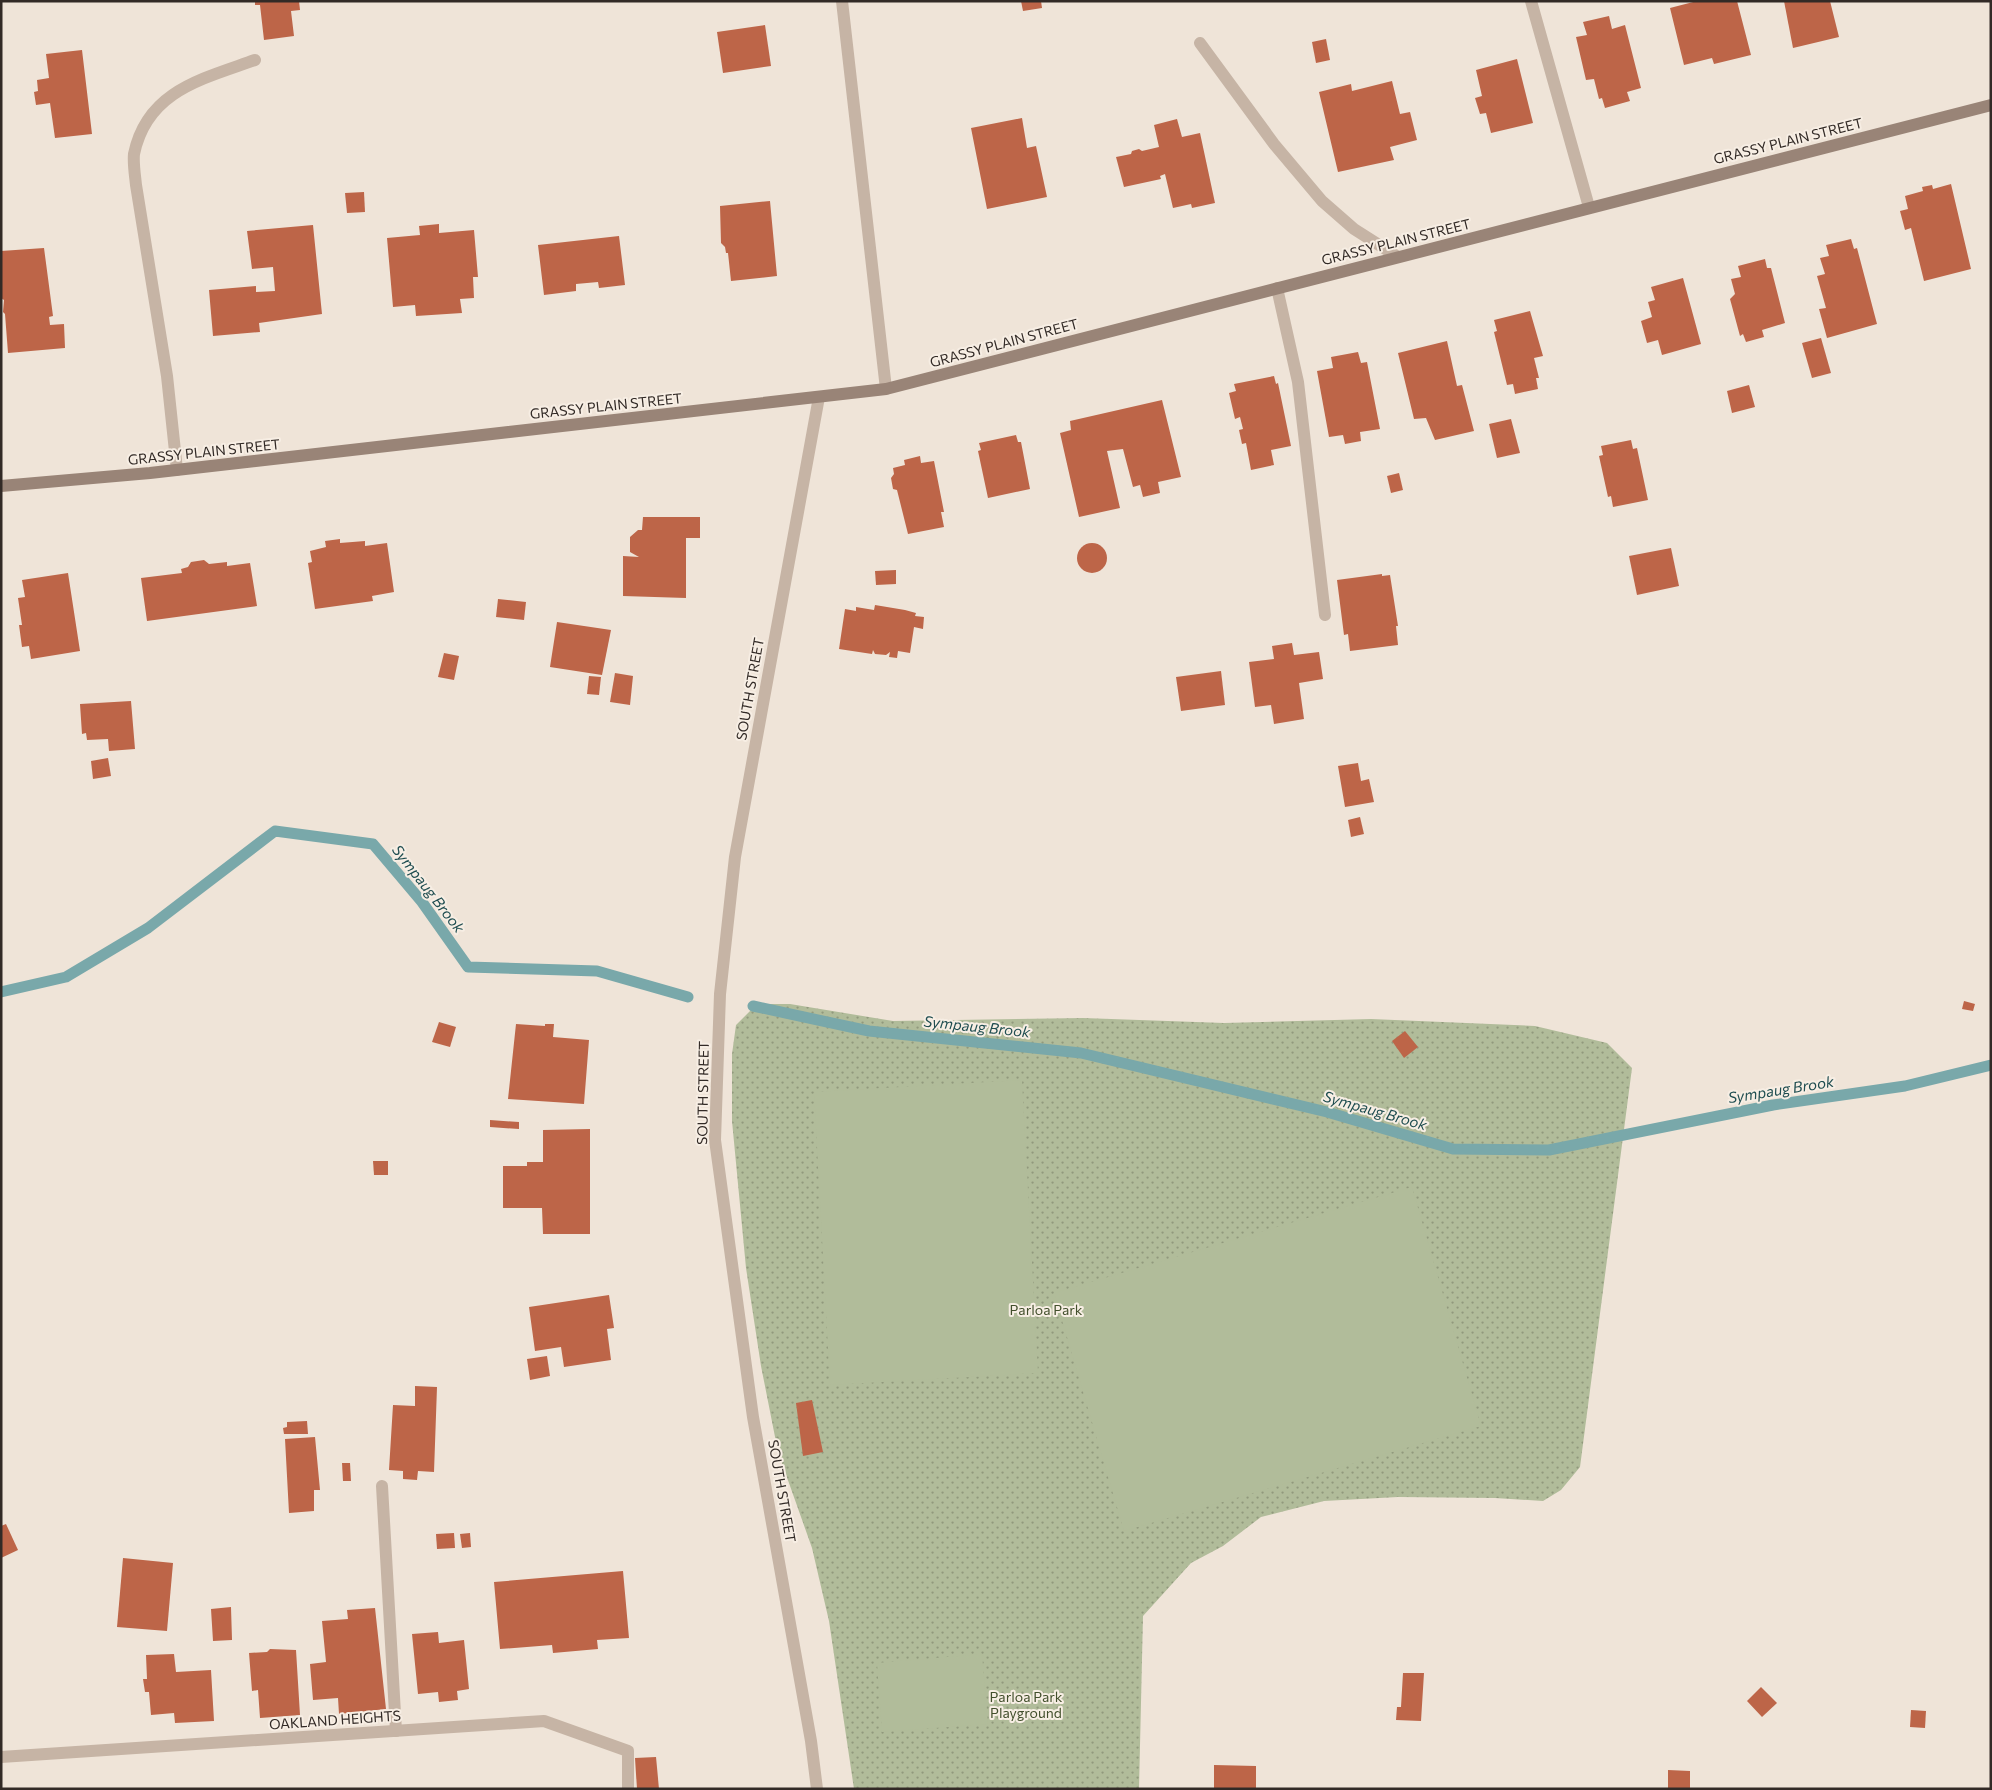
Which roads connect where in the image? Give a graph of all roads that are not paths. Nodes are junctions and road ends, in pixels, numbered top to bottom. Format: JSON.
{"nodes":[{"id":1,"x":842,"y":1,"type":"edge"},
{"id":2,"x":1531,"y":1,"type":"edge"},
{"id":3,"x":1200,"y":43,"type":"dead end"},
{"id":4,"x":255,"y":60,"type":"dead end"},
{"id":5,"x":1991,"y":105,"type":"edge"},
{"id":6,"x":1589,"y":208,"type":"junction"},
{"id":7,"x":1398,"y":257,"type":"junction"},
{"id":8,"x":1277,"y":288,"type":"junction"},
{"id":9,"x":886,"y":389,"type":"junction"},
{"id":10,"x":818,"y":397,"type":"junction"},
{"id":11,"x":177,"y":470,"type":"junction"},
{"id":12,"x":1,"y":486,"type":"edge"},
{"id":13,"x":1325,"y":615,"type":"dead end"},
{"id":14,"x":382,"y":1486,"type":"dead end"},
{"id":15,"x":396,"y":1731,"type":"junction"},
{"id":16,"x":1,"y":1756,"type":"edge"},
{"id":17,"x":628,"y":1789,"type":"edge"},
{"id":18,"x":817,"y":1789,"type":"edge"}],
"edges":[{"from":1,"to":9,"type":"street"},
{"from":2,"to":6,"type":"street"},
{"from":3,"to":7,"type":"street"},
{"from":4,"to":11,"type":"street"},
{"from":5,"to":6,"type":"main road","name":"GRASSY PLAIN STREET"},
{"from":6,"to":7,"type":"main road","name":"GRASSY PLAIN STREET"},
{"from":7,"to":8,"type":"main road","name":"GRASSY PLAIN STREET"},
{"from":8,"to":9,"type":"main road","name":"GRASSY PLAIN STREET"},
{"from":8,"to":13,"type":"street"},
{"from":9,"to":10,"type":"main road","name":"GRASSY PLAIN STREET"},
{"from":10,"to":11,"type":"main road","name":"GRASSY PLAIN STREET"},
{"from":10,"to":18,"type":"street","name":"SOUTH STREET"},
{"from":11,"to":12,"type":"main road","name":"GRASSY PLAIN STREET"},
{"from":14,"to":15,"type":"street"},
{"from":15,"to":16,"type":"street","name":"OAKLAND HEIGHTS"},
{"from":15,"to":17,"type":"street","name":"OAKLAND HEIGHTS"}]}
